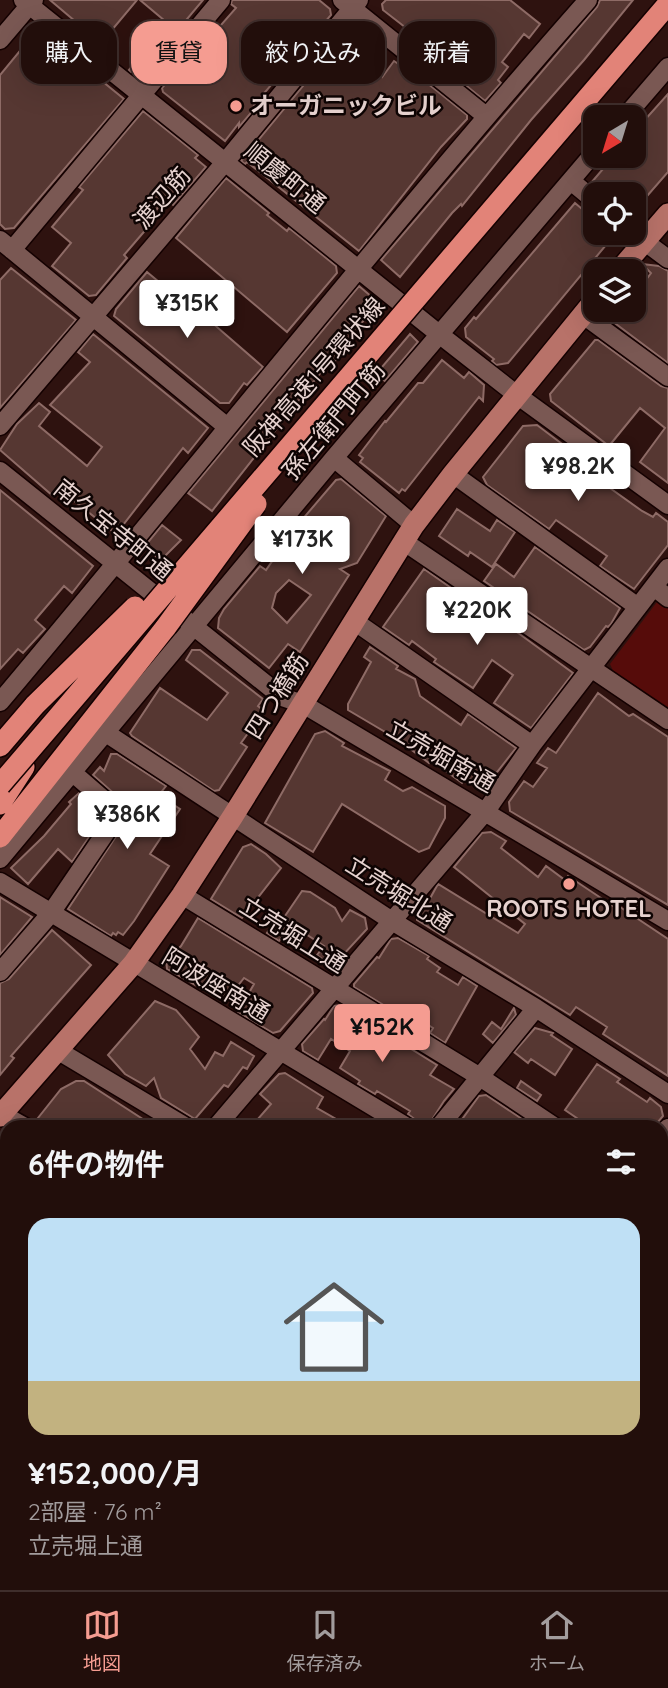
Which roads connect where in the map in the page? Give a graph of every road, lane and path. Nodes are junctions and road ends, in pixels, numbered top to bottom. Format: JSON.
{"nodes":[{"id":1,"x":221,"y":0,"type":"edge"},
{"id":2,"x":588,"y":0,"type":"edge"},
{"id":3,"x":29,"y":2,"type":"edge"},
{"id":4,"x":351,"y":3,"type":"edge"},
{"id":5,"x":668,"y":4,"type":"edge"},
{"id":6,"x":668,"y":16,"type":"edge"},
{"id":7,"x":0,"y":40,"type":"edge"},
{"id":8,"x":668,"y":67,"type":"edge"},
{"id":9,"x":608,"y":73,"type":"junction"},
{"id":10,"x":142,"y":95,"type":"junction"},
{"id":11,"x":635,"y":105,"type":"edge"},
{"id":12,"x":486,"y":116,"type":"junction"},
{"id":13,"x":226,"y":161,"type":"junction"},
{"id":14,"x":583,"y":166,"type":"edge"},
{"id":15,"x":571,"y":181,"type":"junction"},
{"id":16,"x":583,"y":191,"type":"edge"},
{"id":17,"x":668,"y":214,"type":"edge"},
{"id":18,"x":646,"y":231,"type":"edge"},
{"id":19,"x":646,"y":242,"type":"edge"},
{"id":20,"x":6,"y":245,"type":"edge"},
{"id":21,"x":668,"y":259,"type":"edge"},
{"id":22,"x":357,"y":268,"type":"junction"},
{"id":23,"x":583,"y":314,"type":"edge"},
{"id":24,"x":93,"y":316,"type":"junction"},
{"id":25,"x":606,"y":322,"type":"edge"},
{"id":26,"x":439,"y":334,"type":"junction"},
{"id":27,"x":667,"y":375,"type":"edge"},
{"id":28,"x":343,"y":383,"type":"junction"},
{"id":29,"x":517,"y":395,"type":"junction"},
{"id":30,"x":0,"y":426,"type":"edge"},
{"id":31,"x":226,"y":426,"type":"junction"},
{"id":32,"x":334,"y":458,"type":"junction"},
{"id":33,"x":0,"y":471,"type":"edge"},
{"id":34,"x":453,"y":474,"type":"junction"},
{"id":35,"x":668,"y":505,"type":"edge"},
{"id":36,"x":229,"y":515,"type":"junction"},
{"id":37,"x":409,"y":533,"type":"junction"},
{"id":38,"x":117,"y":563,"type":"junction"},
{"id":39,"x":668,"y":568,"type":"edge"},
{"id":40,"x":661,"y":593,"type":"edge"},
{"id":41,"x":638,"y":607,"type":"junction"},
{"id":42,"x":354,"y":621,"type":"junction"},
{"id":43,"x":195,"y":627,"type":"junction"},
{"id":44,"x":591,"y":668,"type":"junction"},
{"id":45,"x":0,"y":702,"type":"edge"},
{"id":46,"x":303,"y":704,"type":"junction"},
{"id":47,"x":57,"y":719,"type":"junction"},
{"id":48,"x":668,"y":720,"type":"edge"},
{"id":49,"x":106,"y":733,"type":"junction"},
{"id":50,"x":532,"y":745,"type":"junction"},
{"id":51,"x":0,"y":746,"type":"edge"},
{"id":52,"x":72,"y":772,"type":"junction"},
{"id":53,"x":0,"y":785,"type":"edge"},
{"id":54,"x":0,"y":804,"type":"edge"},
{"id":55,"x":486,"y":811,"type":"junction"},
{"id":56,"x":233,"y":816,"type":"junction"},
{"id":57,"x":0,"y":837,"type":"edge"},
{"id":58,"x":0,"y":859,"type":"edge"},
{"id":59,"x":0,"y":882,"type":"edge"},
{"id":60,"x":182,"y":895,"type":"junction"},
{"id":61,"x":51,"y":914,"type":"junction"},
{"id":62,"x":393,"y":921,"type":"junction"},
{"id":63,"x":668,"y":921,"type":"edge"},
{"id":64,"x":133,"y":964,"type":"junction"},
{"id":65,"x":0,"y":972,"type":"edge"},
{"id":66,"x":334,"y":989,"type":"junction"},
{"id":67,"x":536,"y":1008,"type":"junction"},
{"id":68,"x":57,"y":1050,"type":"junction"},
{"id":69,"x":280,"y":1052,"type":"junction"},
{"id":70,"x":480,"y":1077,"type":"junction"},
{"id":71,"x":668,"y":1094,"type":"edge"},
{"id":72,"x":0,"y":1114,"type":"edge"},
{"id":73,"x":174,"y":1120,"type":"edge"},
{"id":74,"x":222,"y":1120,"type":"edge"},
{"id":75,"x":395,"y":1120,"type":"edge"},
{"id":76,"x":445,"y":1120,"type":"edge"},
{"id":77,"x":544,"y":1120,"type":"edge"}],
"edges":[{"from":1,"to":10,"type":"street"},
{"from":2,"to":12,"type":"street"},
{"from":3,"to":7,"type":"street"},
{"from":3,"to":10,"type":"street","name":"順慶町通"},
{"from":4,"to":12,"type":"street"},
{"from":4,"to":13,"type":"street","name":"渡辺筋"},
{"from":5,"to":9,"type":"highway","name":"阪神高速1号環状線","bridge":true},
{"from":6,"to":9,"type":"highway","bridge":true},
{"from":8,"to":11,"type":"street"},
{"from":9,"to":28,"type":"highway","name":"阪神高速1号環状線","bridge":true},
{"from":10,"to":13,"type":"street","name":"順慶町通"},
{"from":10,"to":20,"type":"street"},
{"from":12,"to":22,"type":"street"},
{"from":13,"to":22,"type":"street","name":"順慶町通"},
{"from":13,"to":24,"type":"street","name":"渡辺筋"},
{"from":14,"to":15,"type":"street","name":"孫左衛門町筋"},
{"from":15,"to":16,"type":"street"},
{"from":15,"to":26,"type":"street","name":"孫左衛門町筋"},
{"from":17,"to":18,"type":"main road"},
{"from":19,"to":21,"type":"street"},
{"from":20,"to":24,"type":"street"},
{"from":22,"to":26,"type":"street","name":"順慶町通"},
{"from":22,"to":31,"type":"street"},
{"from":23,"to":29,"type":"main road","name":"四つ橋筋"},
{"from":24,"to":30,"type":"street","name":"渡辺筋"},
{"from":24,"to":31,"type":"street"},
{"from":25,"to":27,"type":"street"},
{"from":26,"to":29,"type":"street","name":"順慶町通"},
{"from":26,"to":32,"type":"street","name":"孫左衛門町筋"},
{"from":28,"to":36,"type":"highway","name":"阪神高速1号環状線","bridge":true},
{"from":28,"to":57,"type":"highway","bridge":true},
{"from":29,"to":34,"type":"main road","name":"四つ橋筋"},
{"from":29,"to":35,"type":"street","name":"順慶町通"},
{"from":31,"to":38,"type":"street"},
{"from":32,"to":37,"type":"street"},
{"from":32,"to":43,"type":"street","name":"孫左衛門町筋"},
{"from":33,"to":38,"type":"street","name":"南久宝寺町通"},
{"from":34,"to":37,"type":"main road","name":"四つ橋筋"},
{"from":34,"to":41,"type":"street"},
{"from":36,"to":47,"type":"highway","name":"阪神高速1号環状線","bridge":true},
{"from":36,"to":51,"type":"highway","bridge":true},
{"from":37,"to":42,"type":"main road","name":"四つ橋筋"},
{"from":37,"to":44,"type":"street"},
{"from":38,"to":43,"type":"street","name":"南久宝寺町通"},
{"from":38,"to":45,"type":"street"},
{"from":39,"to":40,"type":"street"},
{"from":40,"to":41,"type":"street"},
{"from":41,"to":44,"type":"street"},
{"from":42,"to":46,"type":"main road","name":"四つ橋筋"},
{"from":42,"to":50,"type":"street"},
{"from":43,"to":46,"type":"street","name":"立売堀南通"},
{"from":43,"to":49,"type":"street","name":"孫左衛門町筋"},
{"from":44,"to":48,"type":"street"},
{"from":44,"to":50,"type":"street"},
{"from":46,"to":55,"type":"street","name":"立売堀南通"},
{"from":46,"to":56,"type":"main road","name":"四つ橋筋"},
{"from":47,"to":53,"type":"highway","name":"阪神高速1号環状線","bridge":true},
{"from":47,"to":54,"type":"highway","bridge":true},
{"from":49,"to":52,"type":"street","name":"孫左衛門町筋"},
{"from":49,"to":56,"type":"street","name":"立売堀北通"},
{"from":50,"to":55,"type":"street"},
{"from":52,"to":58,"type":"street","name":"孫左衛門町筋"},
{"from":52,"to":61,"type":"street"},
{"from":55,"to":62,"type":"street"},
{"from":55,"to":63,"type":"street","name":"立売堀南通"},
{"from":56,"to":60,"type":"main road","name":"四つ橋筋"},
{"from":56,"to":62,"type":"street","name":"立売堀北通"},
{"from":59,"to":61,"type":"street","name":"阿波座南通"},
{"from":60,"to":64,"type":"main road","name":"四つ橋筋"},
{"from":60,"to":66,"type":"street","name":"立売堀上通"},
{"from":61,"to":64,"type":"street","name":"阿波座南通"},
{"from":61,"to":65,"type":"street"},
{"from":62,"to":66,"type":"street"},
{"from":62,"to":67,"type":"street","name":"立売堀北通"},
{"from":64,"to":68,"type":"main road","name":"四つ橋筋"},
{"from":64,"to":69,"type":"street","name":"阿波座南通"},
{"from":66,"to":69,"type":"street"},
{"from":66,"to":70,"type":"street","name":"立売堀上通"},
{"from":67,"to":70,"type":"street"},
{"from":67,"to":71,"type":"street","name":"立売堀北通"},
{"from":68,"to":72,"type":"main road","name":"四つ橋筋"},
{"from":68,"to":73,"type":"street"},
{"from":69,"to":74,"type":"street"},
{"from":69,"to":75,"type":"street","name":"阿波座南通"},
{"from":70,"to":76,"type":"street"},
{"from":70,"to":77,"type":"street","name":"立売堀上通"}]}
